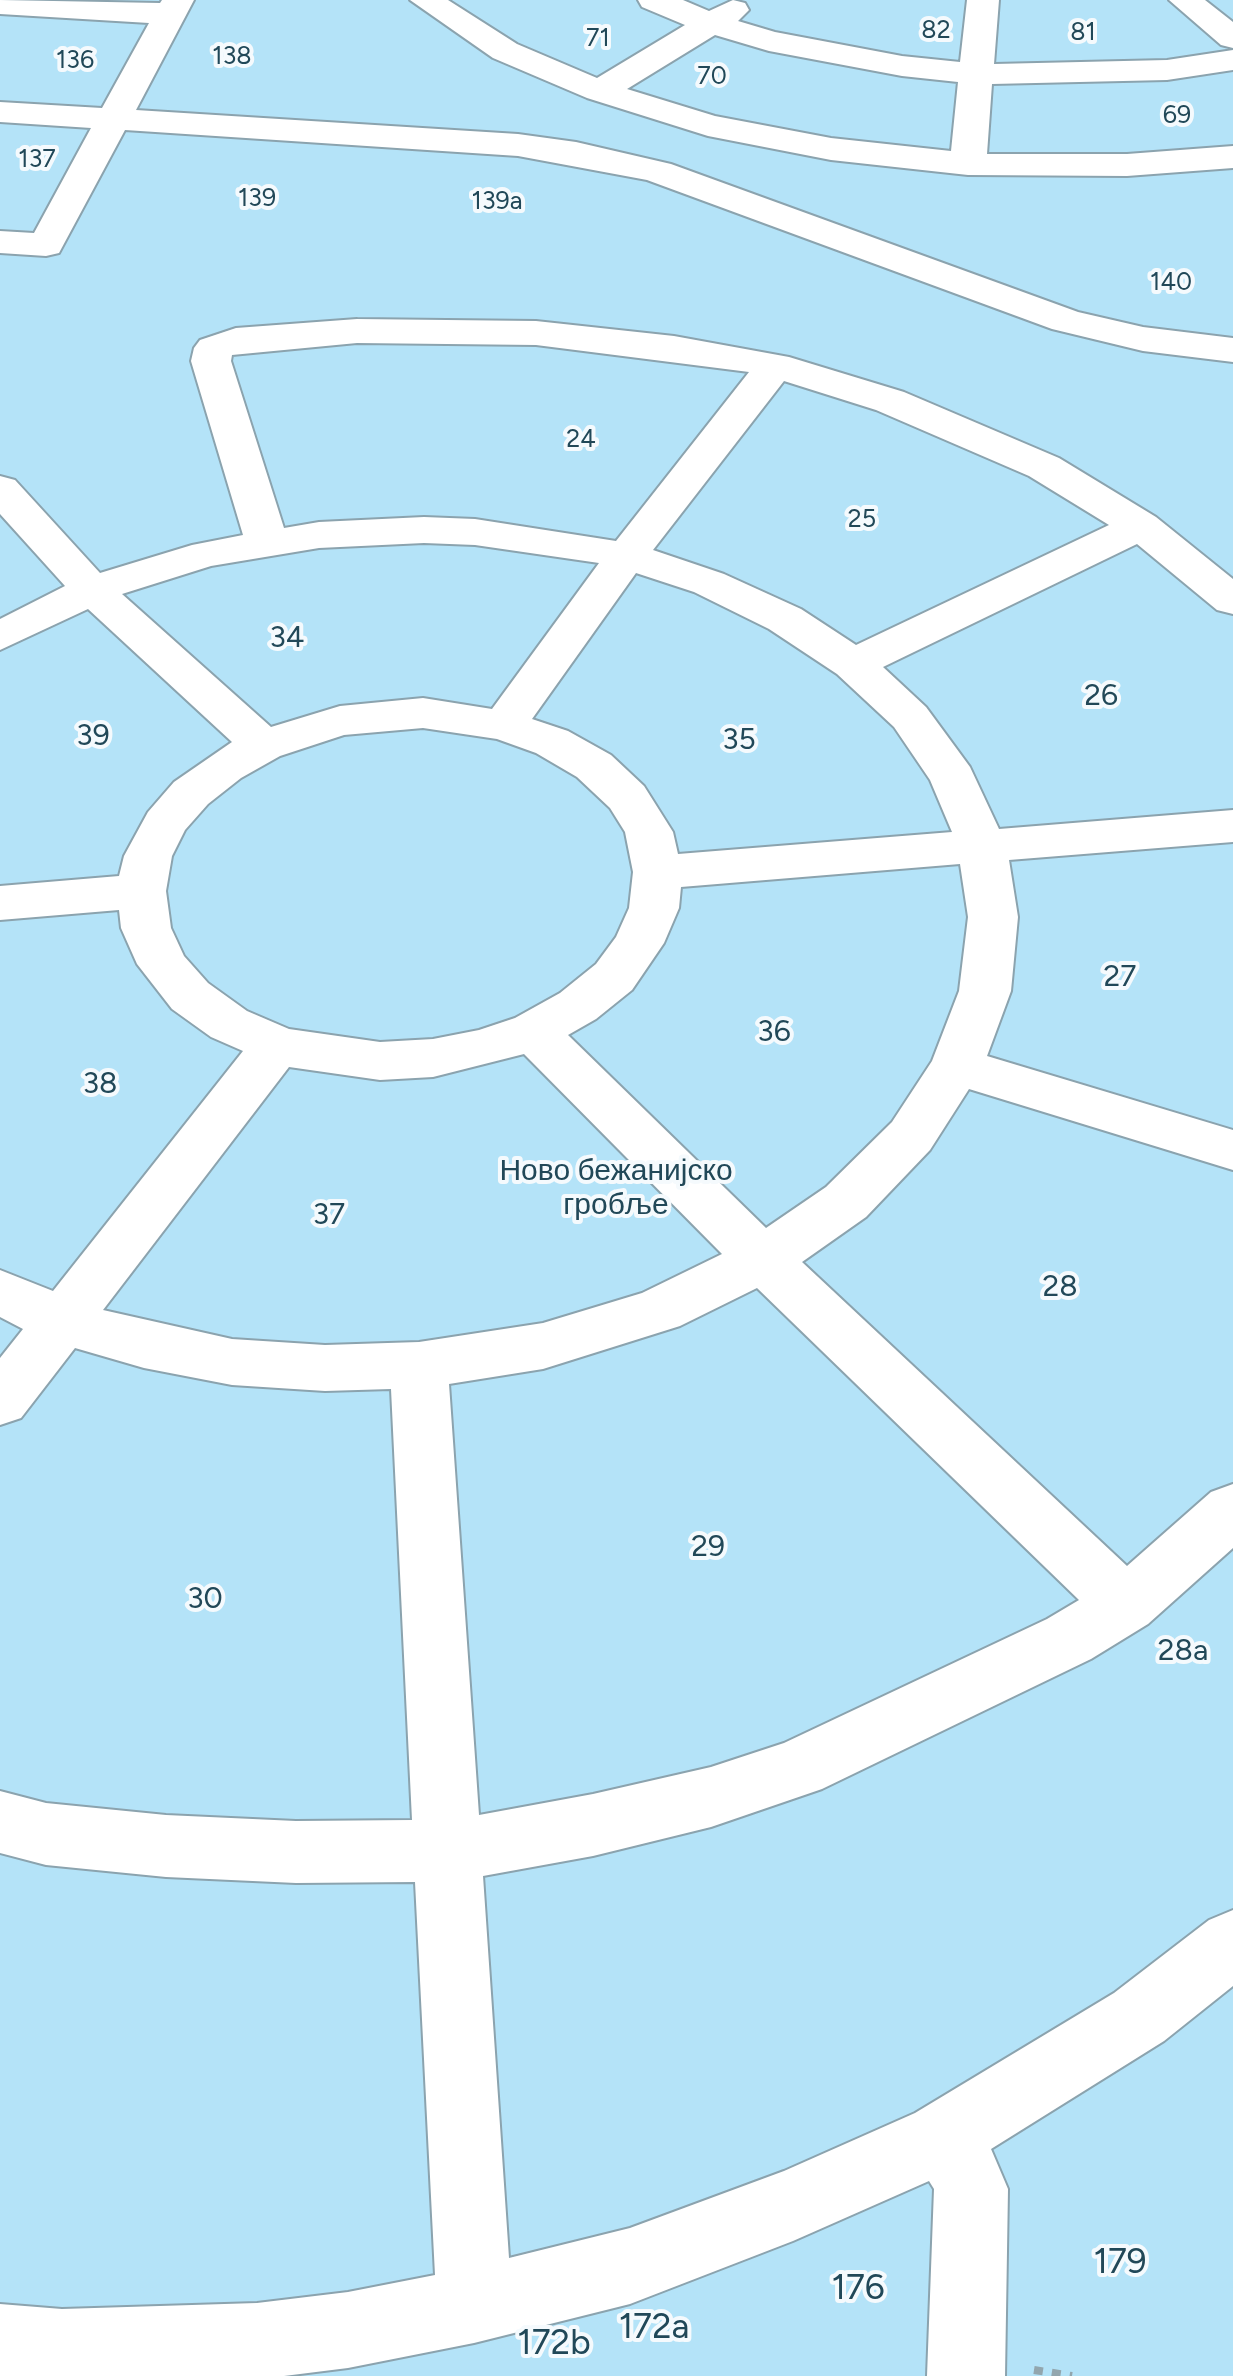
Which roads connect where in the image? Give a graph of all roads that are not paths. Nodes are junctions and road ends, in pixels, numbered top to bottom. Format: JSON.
{"nodes":[{"id":1,"x":426,"y":0,"type":"edge"},
{"id":2,"x":654,"y":0,"type":"edge"},
{"id":3,"x":748,"y":0,"type":"edge"},
{"id":4,"x":983,"y":0,"type":"edge"},
{"id":5,"x":1185,"y":0,"type":"edge"},
{"id":6,"x":0,"y":4,"type":"edge"},
{"id":7,"x":175,"y":7,"type":"edge"},
{"id":8,"x":710,"y":23,"type":"junction"},
{"id":9,"x":1233,"y":38,"type":"edge"},
{"id":10,"x":1233,"y":60,"type":"edge"},
{"id":11,"x":976,"y":74,"type":"junction"},
{"id":12,"x":599,"y":92,"type":"junction"},
{"id":13,"x":0,"y":112,"type":"edge"},
{"id":14,"x":114,"y":119,"type":"junction"},
{"id":15,"x":1233,"y":157,"type":"edge"},
{"id":16,"x":968,"y":164,"type":"junction"},
{"id":17,"x":0,"y":242,"type":"edge"},
{"id":18,"x":1233,"y":350,"type":"edge"},
{"id":19,"x":775,"y":365,"type":"junction"},
{"id":20,"x":0,"y":490,"type":"edge"},
{"id":21,"x":1141,"y":526,"type":"junction"},
{"id":22,"x":268,"y":542,"type":"junction"},
{"id":23,"x":626,"y":556,"type":"junction"},
{"id":24,"x":92,"y":590,"type":"junction"},
{"id":25,"x":1233,"y":600,"type":"edge"},
{"id":26,"x":0,"y":636,"type":"edge"},
{"id":27,"x":852,"y":664,"type":"junction"},
{"id":28,"x":504,"y":725,"type":"junction"},
{"id":29,"x":263,"y":745,"type":"junction"},
{"id":30,"x":1233,"y":826,"type":"edge"},
{"id":31,"x":982,"y":846,"type":"junction"},
{"id":32,"x":658,"y":872,"type":"junction"},
{"id":33,"x":142,"y":891,"type":"junction"},
{"id":34,"x":0,"y":902,"type":"edge"},
{"id":35,"x":533,"y":1031,"type":"junction"},
{"id":36,"x":277,"y":1045,"type":"junction"},
{"id":37,"x":958,"y":1066,"type":"junction"},
{"id":38,"x":1233,"y":1150,"type":"edge"},
{"id":39,"x":763,"y":1260,"type":"junction"},
{"id":40,"x":0,"y":1292,"type":"edge"},
{"id":41,"x":62,"y":1321,"type":"junction"},
{"id":42,"x":419,"y":1365,"type":"junction"},
{"id":43,"x":0,"y":1401,"type":"edge"},
{"id":44,"x":1233,"y":1510,"type":"edge"},
{"id":45,"x":1126,"y":1605,"type":"junction"},
{"id":46,"x":0,"y":1822,"type":"edge"},
{"id":47,"x":449,"y":1850,"type":"junction"},
{"id":48,"x":1233,"y":1944,"type":"edge"},
{"id":49,"x":941,"y":2138,"type":"junction"},
{"id":50,"x":474,"y":2305,"type":"junction"},
{"id":51,"x":0,"y":2342,"type":"edge"},
{"id":52,"x":966,"y":2376,"type":"edge"}],
"edges":[{"from":1,"to":12,"type":"lane"},
{"from":2,"to":8,"type":"lane"},
{"from":3,"to":8,"type":"lane"},
{"from":4,"to":11,"type":"lane"},
{"from":5,"to":9,"type":"lane"},
{"from":6,"to":7,"type":"lane"},
{"from":7,"to":14,"type":"lane"},
{"from":8,"to":11,"type":"lane"},
{"from":8,"to":12,"type":"lane"},
{"from":10,"to":11,"type":"lane"},
{"from":11,"to":16,"type":"lane"},
{"from":12,"to":16,"type":"lane"},
{"from":13,"to":14,"type":"lane"},
{"from":14,"to":17,"type":"lane"},
{"from":14,"to":18,"type":"lane"},
{"from":15,"to":16,"type":"lane"},
{"from":19,"to":21,"type":"lane"},
{"from":19,"to":22,"type":"lane"},
{"from":19,"to":23,"type":"lane"},
{"from":20,"to":24,"type":"lane"},
{"from":21,"to":25,"type":"lane"},
{"from":21,"to":27,"type":"lane"},
{"from":22,"to":23,"type":"lane"},
{"from":22,"to":24,"type":"lane"},
{"from":23,"to":27,"type":"lane"},
{"from":23,"to":28,"type":"lane"},
{"from":24,"to":26,"type":"lane"},
{"from":24,"to":29,"type":"lane"},
{"from":27,"to":31,"type":"lane"},
{"from":28,"to":29,"type":"lane"},
{"from":28,"to":32,"type":"lane"},
{"from":29,"to":33,"type":"lane"},
{"from":30,"to":31,"type":"lane"},
{"from":31,"to":32,"type":"lane"},
{"from":31,"to":37,"type":"lane"},
{"from":32,"to":35,"type":"lane"},
{"from":33,"to":34,"type":"lane"},
{"from":33,"to":36,"type":"lane"},
{"from":35,"to":36,"type":"lane"},
{"from":35,"to":39,"type":"lane"},
{"from":36,"to":41,"type":"lane"},
{"from":37,"to":38,"type":"lane"},
{"from":37,"to":39,"type":"lane"},
{"from":39,"to":42,"type":"lane"},
{"from":39,"to":45,"type":"lane"},
{"from":40,"to":41,"type":"lane"},
{"from":41,"to":42,"type":"lane"},
{"from":41,"to":43,"type":"lane"},
{"from":42,"to":47,"type":"lane"},
{"from":44,"to":45,"type":"lane"},
{"from":45,"to":47,"type":"lane"},
{"from":46,"to":47,"type":"lane"},
{"from":47,"to":50,"type":"lane"},
{"from":48,"to":49,"type":"lane"},
{"from":49,"to":50,"type":"lane"},
{"from":49,"to":52,"type":"lane"},
{"from":50,"to":51,"type":"lane"}]}
